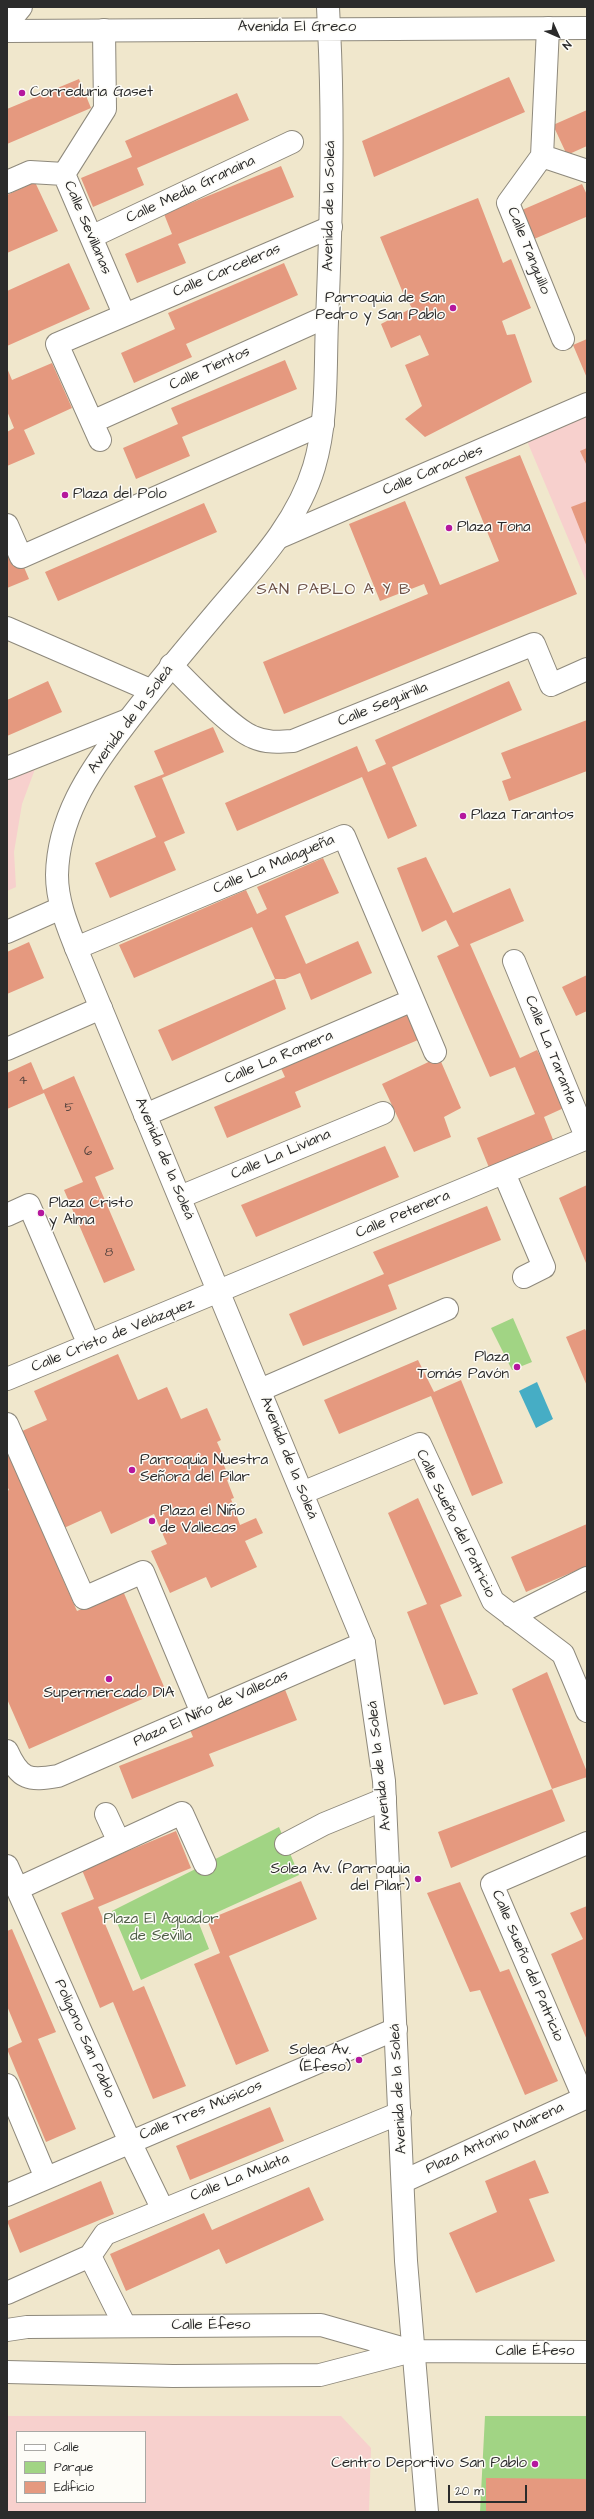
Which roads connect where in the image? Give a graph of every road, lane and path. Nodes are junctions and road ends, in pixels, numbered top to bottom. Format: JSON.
{"nodes":[{"id":1,"x":21,"y":7,"type":"edge"},
{"id":2,"x":329,"y":18,"type":"edge"},
{"id":3,"x":7,"y":24,"type":"edge"},
{"id":4,"x":548,"y":28,"type":"junction"},
{"id":5,"x":587,"y":28,"type":"edge"},
{"id":6,"x":104,"y":30,"type":"junction"},
{"id":7,"x":7,"y":31,"type":"edge"},
{"id":8,"x":292,"y":142,"type":"dead end"},
{"id":9,"x":542,"y":156,"type":"junction"},
{"id":10,"x":587,"y":170,"type":"edge"},
{"id":11,"x":64,"y":174,"type":"junction"},
{"id":12,"x":7,"y":182,"type":"edge"},
{"id":13,"x":331,"y":227,"type":"junction"},
{"id":14,"x":90,"y":237,"type":"junction"},
{"id":15,"x":124,"y":314,"type":"junction"},
{"id":16,"x":328,"y":316,"type":"junction"},
{"id":17,"x":564,"y":339,"type":"dead end"},
{"id":18,"x":587,"y":404,"type":"edge"},
{"id":19,"x":323,"y":424,"type":"junction"},
{"id":20,"x":96,"y":431,"type":"joint"},
{"id":21,"x":7,"y":525,"type":"edge"},
{"id":22,"x":280,"y":537,"type":"junction"},
{"id":23,"x":7,"y":628,"type":"edge"},
{"id":24,"x":171,"y":666,"type":"junction"},
{"id":25,"x":587,"y":669,"type":"edge"},
{"id":26,"x":150,"y":690,"type":"junction"},
{"id":27,"x":128,"y":720,"type":"junction"},
{"id":28,"x":7,"y":768,"type":"edge"},
{"id":29,"x":61,"y":908,"type":"junction"},
{"id":30,"x":7,"y":932,"type":"edge"},
{"id":31,"x":76,"y":948,"type":"junction"},
{"id":32,"x":514,"y":962,"type":"dead end"},
{"id":33,"x":413,"y":1000,"type":"junction"},
{"id":34,"x":101,"y":1008,"type":"junction"},
{"id":35,"x":7,"y":1049,"type":"edge"},
{"id":36,"x":435,"y":1052,"type":"dead end"},
{"id":37,"x":383,"y":1113,"type":"dead end"},
{"id":38,"x":145,"y":1115,"type":"junction"},
{"id":39,"x":587,"y":1138,"type":"edge"},
{"id":40,"x":504,"y":1173,"type":"junction"},
{"id":41,"x":180,"y":1198,"type":"junction"},
{"id":42,"x":7,"y":1215,"type":"edge"},
{"id":43,"x":524,"y":1277,"type":"dead end"},
{"id":44,"x":220,"y":1292,"type":"junction"},
{"id":45,"x":447,"y":1308,"type":"dead end"},
{"id":46,"x":89,"y":1345,"type":"junction"},
{"id":47,"x":7,"y":1379,"type":"edge"},
{"id":48,"x":260,"y":1390,"type":"junction"},
{"id":49,"x":7,"y":1424,"type":"edge"},
{"id":50,"x":302,"y":1492,"type":"junction"},
{"id":51,"x":587,"y":1578,"type":"edge"},
{"id":52,"x":512,"y":1616,"type":"junction"},
{"id":53,"x":364,"y":1643,"type":"junction"},
{"id":54,"x":587,"y":1711,"type":"edge"},
{"id":55,"x":202,"y":1713,"type":"junction"},
{"id":56,"x":7,"y":1751,"type":"edge"},
{"id":57,"x":13,"y":1774,"type":"edge"},
{"id":58,"x":386,"y":1799,"type":"junction"},
{"id":59,"x":106,"y":1814,"type":"dead end"},
{"id":60,"x":119,"y":1842,"type":"junction"},
{"id":61,"x":587,"y":1843,"type":"edge"},
{"id":62,"x":286,"y":1844,"type":"dead end"},
{"id":63,"x":205,"y":1864,"type":"dead end"},
{"id":64,"x":7,"y":1866,"type":"edge"},
{"id":65,"x":17,"y":1889,"type":"junction"},
{"id":66,"x":396,"y":2029,"type":"junction"},
{"id":67,"x":7,"y":2085,"type":"edge"},
{"id":68,"x":586,"y":2098,"type":"edge"},
{"id":69,"x":400,"y":2113,"type":"junction"},
{"id":70,"x":130,"y":2142,"type":"junction"},
{"id":71,"x":46,"y":2178,"type":"junction"},
{"id":72,"x":404,"y":2181,"type":"junction"},
{"id":73,"x":7,"y":2195,"type":"edge"},
{"id":74,"x":163,"y":2210,"type":"junction"},
{"id":75,"x":90,"y":2256,"type":"junction"},
{"id":76,"x":7,"y":2293,"type":"edge"},
{"id":77,"x":124,"y":2326,"type":"junction"},
{"id":78,"x":7,"y":2330,"type":"edge"},
{"id":79,"x":412,"y":2351,"type":"junction"},
{"id":80,"x":587,"y":2352,"type":"edge"},
{"id":81,"x":7,"y":2372,"type":"edge"},
{"id":82,"x":427,"y":2512,"type":"edge"}],
"edges":[{"from":1,"to":3,"type":"street"},
{"from":2,"to":4,"type":"street","name":"Avenida El Greco"},
{"from":2,"to":6,"type":"street","name":"Avenida El Greco"},
{"from":2,"to":13,"type":"street","name":"Avenida de la Soleá"},
{"from":4,"to":5,"type":"street","name":"Avenida El Greco"},
{"from":4,"to":9,"type":"street"},
{"from":6,"to":7,"type":"street","name":"Avenida El Greco"},
{"from":6,"to":11,"type":"street","name":"Calle Sevillanas"},
{"from":8,"to":14,"type":"street","name":"Calle Media Granaina"},
{"from":9,"to":10,"type":"street"},
{"from":9,"to":17,"type":"street","name":"Calle Tanguillo"},
{"from":11,"to":12,"type":"street"},
{"from":11,"to":14,"type":"street","name":"Calle Sevillanas"},
{"from":13,"to":15,"type":"street","name":"Calle Carceleras"},
{"from":13,"to":16,"type":"street","name":"Avenida de la Soleá"},
{"from":14,"to":15,"type":"street","name":"Calle Sevillanas"},
{"from":15,"to":20,"type":"street","name":"Calle Carceleras"},
{"from":16,"to":19,"type":"street","name":"Avenida de la Soleá"},
{"from":16,"to":20,"type":"street","name":"Calle Tientos"},
{"from":18,"to":22,"type":"street","name":"Calle Caracoles"},
{"from":19,"to":21,"type":"street"},
{"from":19,"to":22,"type":"street","name":"Avenida de la Soleá"},
{"from":22,"to":24,"type":"street","name":"Avenida de la Soleá"},
{"from":23,"to":26,"type":"street"},
{"from":24,"to":25,"type":"street","name":"Calle Seguirilla"},
{"from":24,"to":26,"type":"street","name":"Avenida de la Soleá"},
{"from":26,"to":27,"type":"street","name":"Avenida de la Soleá"},
{"from":27,"to":28,"type":"street"},
{"from":27,"to":29,"type":"street","name":"Avenida de la Soleá"},
{"from":29,"to":30,"type":"street"},
{"from":29,"to":31,"type":"street","name":"Avenida de la Soleá"},
{"from":31,"to":33,"type":"street","name":"Calle La Malagueña"},
{"from":31,"to":34,"type":"street","name":"Avenida de la Soleá"},
{"from":32,"to":39,"type":"street","name":"Calle La Taranta"},
{"from":33,"to":36,"type":"street","name":"Calle La Malagueña"},
{"from":33,"to":38,"type":"street","name":"Calle La Romera"},
{"from":34,"to":35,"type":"street"},
{"from":34,"to":38,"type":"street","name":"Avenida de la Soleá"},
{"from":37,"to":41,"type":"street","name":"Calle La Liviana"},
{"from":38,"to":41,"type":"street","name":"Avenida de la Soleá"},
{"from":39,"to":40,"type":"street","name":"Calle Petenera"},
{"from":40,"to":43,"type":"street"},
{"from":40,"to":44,"type":"street","name":"Calle Petenera"},
{"from":41,"to":44,"type":"street","name":"Avenida de la Soleá"},
{"from":42,"to":46,"type":"street"},
{"from":44,"to":46,"type":"street","name":"Calle Cristo de Velázquez"},
{"from":44,"to":48,"type":"street","name":"Avenida de la Soleá"},
{"from":45,"to":48,"type":"street"},
{"from":46,"to":47,"type":"street","name":"Calle Cristo de Velázquez"},
{"from":48,"to":50,"type":"street","name":"Avenida de la Soleá"},
{"from":49,"to":55,"type":"street"},
{"from":50,"to":52,"type":"street","name":"Calle Sueño del Patricio"},
{"from":50,"to":53,"type":"street","name":"Avenida de la Soleá"},
{"from":51,"to":52,"type":"street"},
{"from":52,"to":54,"type":"street","name":"Calle Sueño del Patricio"},
{"from":53,"to":55,"type":"street","name":"Plaza El Niño de Vallecas"},
{"from":53,"to":58,"type":"street","name":"Avenida de la Soleá"},
{"from":55,"to":57,"type":"street","name":"Plaza El Niño de Vallecas"},
{"from":56,"to":57,"type":"street"},
{"from":58,"to":62,"type":"street"},
{"from":58,"to":66,"type":"street","name":"Avenida de la Soleá"},
{"from":59,"to":60,"type":"street"},
{"from":60,"to":63,"type":"street"},
{"from":60,"to":65,"type":"street"},
{"from":61,"to":68,"type":"street","name":"Calle Sueño del Patricio"},
{"from":64,"to":65,"type":"street","name":"Poligono San Pablo"},
{"from":65,"to":70,"type":"street","name":"Poligono San Pablo"},
{"from":66,"to":69,"type":"street","name":"Avenida de la Soleá"},
{"from":66,"to":70,"type":"street","name":"Calle Tres Músicos"},
{"from":67,"to":71,"type":"street"},
{"from":68,"to":72,"type":"street","name":"Plaza Antonio Mairena"},
{"from":69,"to":72,"type":"street","name":"Avenida de la Soleá"},
{"from":69,"to":74,"type":"street","name":"Calle La Mulata"},
{"from":70,"to":71,"type":"street","name":"Calle Tres Músicos"},
{"from":70,"to":74,"type":"street","name":"Poligono San Pablo"},
{"from":71,"to":73,"type":"street","name":"Calle Tres Músicos"},
{"from":72,"to":79,"type":"street","name":"Avenida de la Soleá"},
{"from":74,"to":75,"type":"street","name":"Calle La Mulata"},
{"from":75,"to":76,"type":"street"},
{"from":75,"to":77,"type":"street"},
{"from":77,"to":78,"type":"street","name":"Calle Éfeso"},
{"from":77,"to":79,"type":"street","name":"Calle Éfeso"},
{"from":79,"to":80,"type":"street","name":"Calle Éfeso"},
{"from":79,"to":81,"type":"street","name":"Calle Éfeso"},
{"from":79,"to":82,"type":"street","name":"Avenida de la Soleá"}]}
